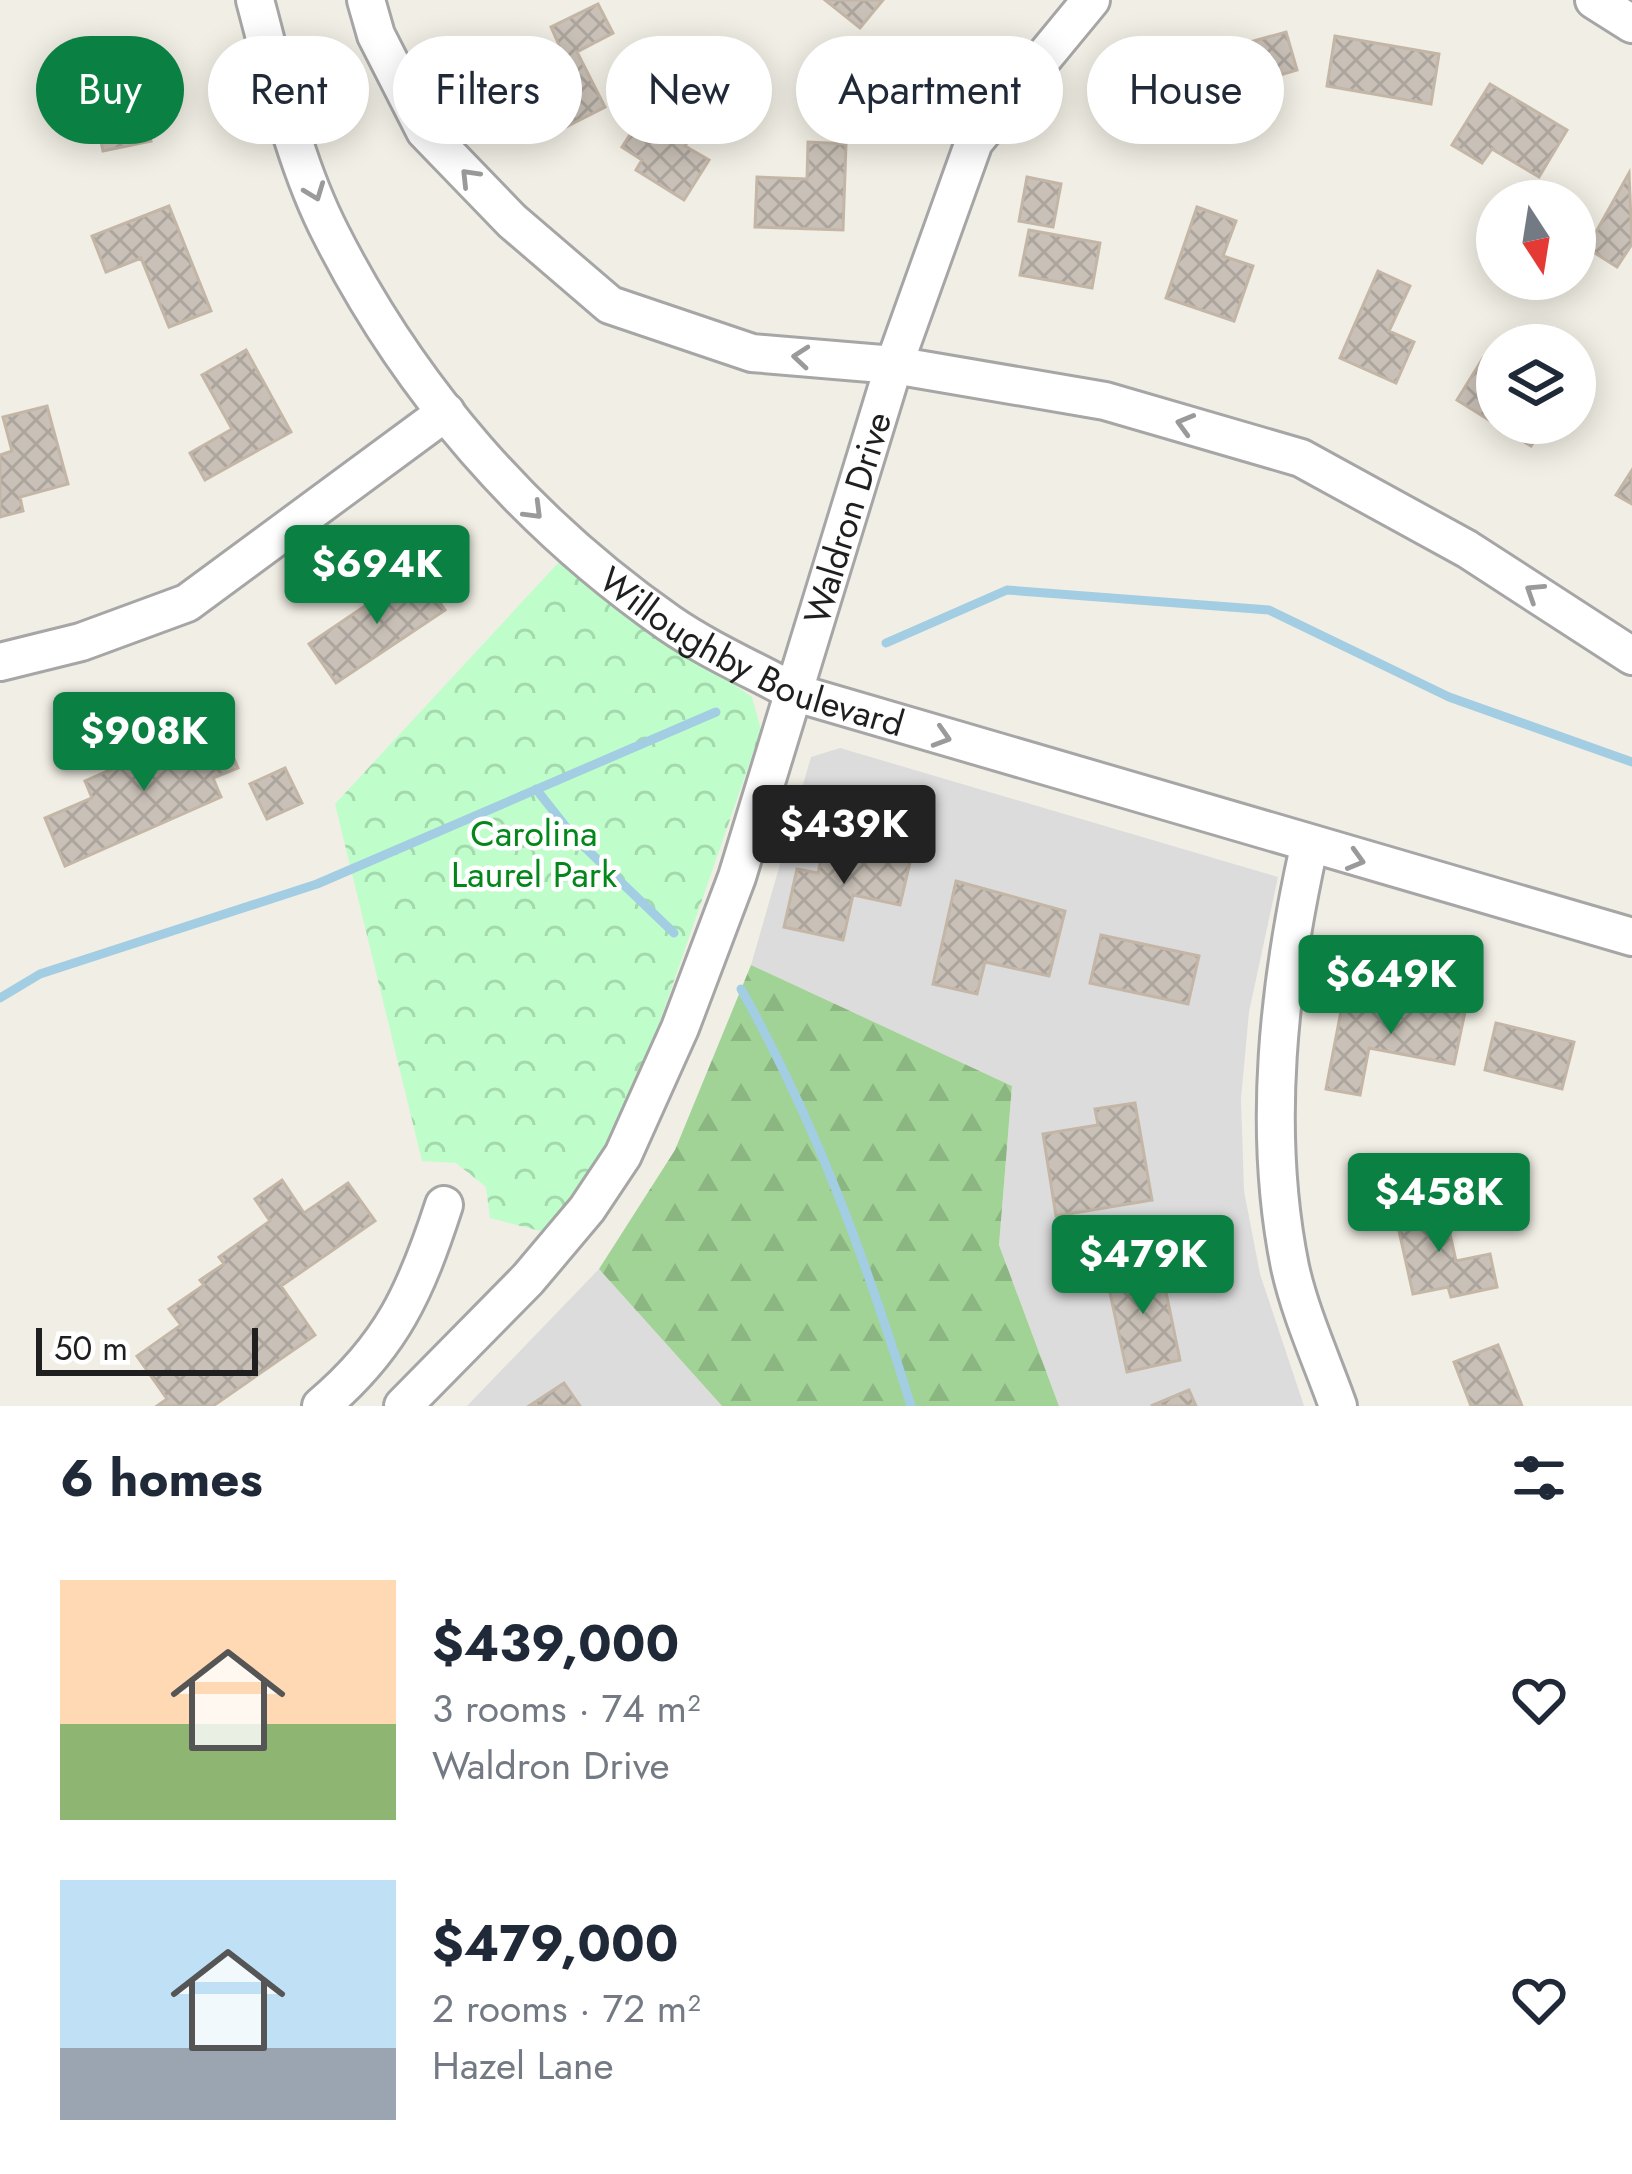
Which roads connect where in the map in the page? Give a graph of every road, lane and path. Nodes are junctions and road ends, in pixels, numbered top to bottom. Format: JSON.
{"nodes":[{"id":1,"x":256,"y":0,"type":"edge"},
{"id":2,"x":366,"y":0,"type":"edge"},
{"id":3,"x":1091,"y":0,"type":"edge"},
{"id":4,"x":1594,"y":0,"type":"edge"},
{"id":5,"x":1632,"y":24,"type":"edge"},
{"id":6,"x":894,"y":365,"type":"junction"},
{"id":7,"x":446,"y":412,"type":"junction"},
{"id":8,"x":1632,"y":656,"type":"edge"},
{"id":9,"x":0,"y":662,"type":"edge"},
{"id":10,"x":796,"y":693,"type":"junction"},
{"id":11,"x":1309,"y":847,"type":"junction"},
{"id":12,"x":1632,"y":937,"type":"edge"},
{"id":13,"x":444,"y":1204,"type":"dead end"},
{"id":14,"x":321,"y":1406,"type":"edge"},
{"id":15,"x":403,"y":1406,"type":"edge"},
{"id":16,"x":1338,"y":1406,"type":"edge"}],
"edges":[{"from":1,"to":7,"type":"street","name":"Willoughby Boulevard","one_way":true},
{"from":6,"to":2,"type":"street","one_way":true},
{"from":3,"to":6,"type":"street","name":"Waldron Drive"},
{"from":4,"to":5,"type":"street"},
{"from":8,"to":6,"type":"street","one_way":true},
{"from":6,"to":10,"type":"street","name":"Waldron Drive"},
{"from":7,"to":9,"type":"street"},
{"from":7,"to":10,"type":"street","name":"Willoughby Boulevard","one_way":true},
{"from":10,"to":11,"type":"street","name":"Willoughby Boulevard","one_way":true},
{"from":10,"to":15,"type":"street","name":"Waldron Drive"},
{"from":11,"to":12,"type":"street","name":"Willoughby Boulevard","one_way":true},
{"from":11,"to":16,"type":"street"},
{"from":13,"to":14,"type":"street"}]}
